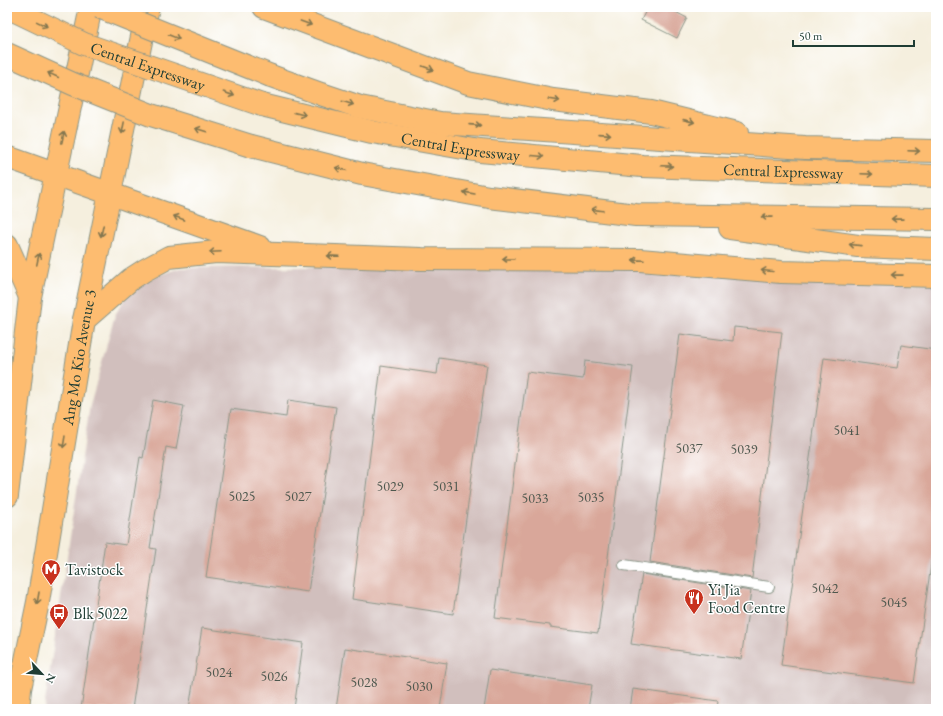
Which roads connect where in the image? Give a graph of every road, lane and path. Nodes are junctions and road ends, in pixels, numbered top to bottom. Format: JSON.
{"nodes":[{"id":1,"x":7,"y":7,"type":"edge"},
{"id":2,"x":91,"y":7,"type":"edge"},
{"id":3,"x":99,"y":7,"type":"edge"},
{"id":4,"x":148,"y":7,"type":"edge"},
{"id":5,"x":267,"y":8,"type":"edge"},
{"id":6,"x":7,"y":54,"type":"edge"},
{"id":7,"x":805,"y":148,"type":"junction"},
{"id":8,"x":936,"y":151,"type":"edge"},
{"id":9,"x":7,"y":157,"type":"edge"},
{"id":10,"x":55,"y":175,"type":"junction"},
{"id":11,"x":936,"y":176,"type":"edge"},
{"id":12,"x":110,"y":193,"type":"junction"},
{"id":13,"x":636,"y":215,"type":"junction"},
{"id":14,"x":936,"y":219,"type":"edge"},
{"id":15,"x":7,"y":245,"type":"edge"},
{"id":16,"x":936,"y":249,"type":"edge"},
{"id":17,"x":282,"y":255,"type":"junction"},
{"id":18,"x":936,"y":276,"type":"edge"},
{"id":19,"x":30,"y":298,"type":"junction"},
{"id":20,"x":84,"y":320,"type":"junction"},
{"id":21,"x":7,"y":496,"type":"edge"},
{"id":22,"x":624,"y":565,"type":"dead end"},
{"id":23,"x":768,"y":587,"type":"dead end"},
{"id":24,"x":18,"y":709,"type":"edge"}],
"edges":[{"from":1,"to":11,"type":"highway","name":"Central Expressway","one_way":true,"bridge":true},
{"from":10,"to":2,"type":"highway","one_way":true},
{"from":3,"to":7,"type":"highway","one_way":true,"bridge":true},
{"from":4,"to":12,"type":"highway","name":"Ang Mo Kio Avenue 3","one_way":true},
{"from":5,"to":7,"type":"highway","one_way":true},
{"from":13,"to":6,"type":"highway","one_way":true,"bridge":true},
{"from":7,"to":8,"type":"highway","one_way":true},
{"from":9,"to":10,"type":"highway"},
{"from":10,"to":12,"type":"highway"},
{"from":19,"to":10,"type":"highway","one_way":true},
{"from":17,"to":12,"type":"highway","one_way":true},
{"from":12,"to":20,"type":"highway","name":"Ang Mo Kio Avenue 3","one_way":true},
{"from":14,"to":13,"type":"highway","one_way":true},
{"from":16,"to":13,"type":"highway","one_way":true},
{"from":15,"to":19,"type":"highway"},
{"from":18,"to":17,"type":"highway","one_way":true},
{"from":17,"to":20,"type":"highway","one_way":true},
{"from":19,"to":21,"type":"highway"},
{"from":20,"to":24,"type":"highway","name":"Ang Mo Kio Avenue 3","one_way":true},
{"from":22,"to":23,"type":"lane"}]}
